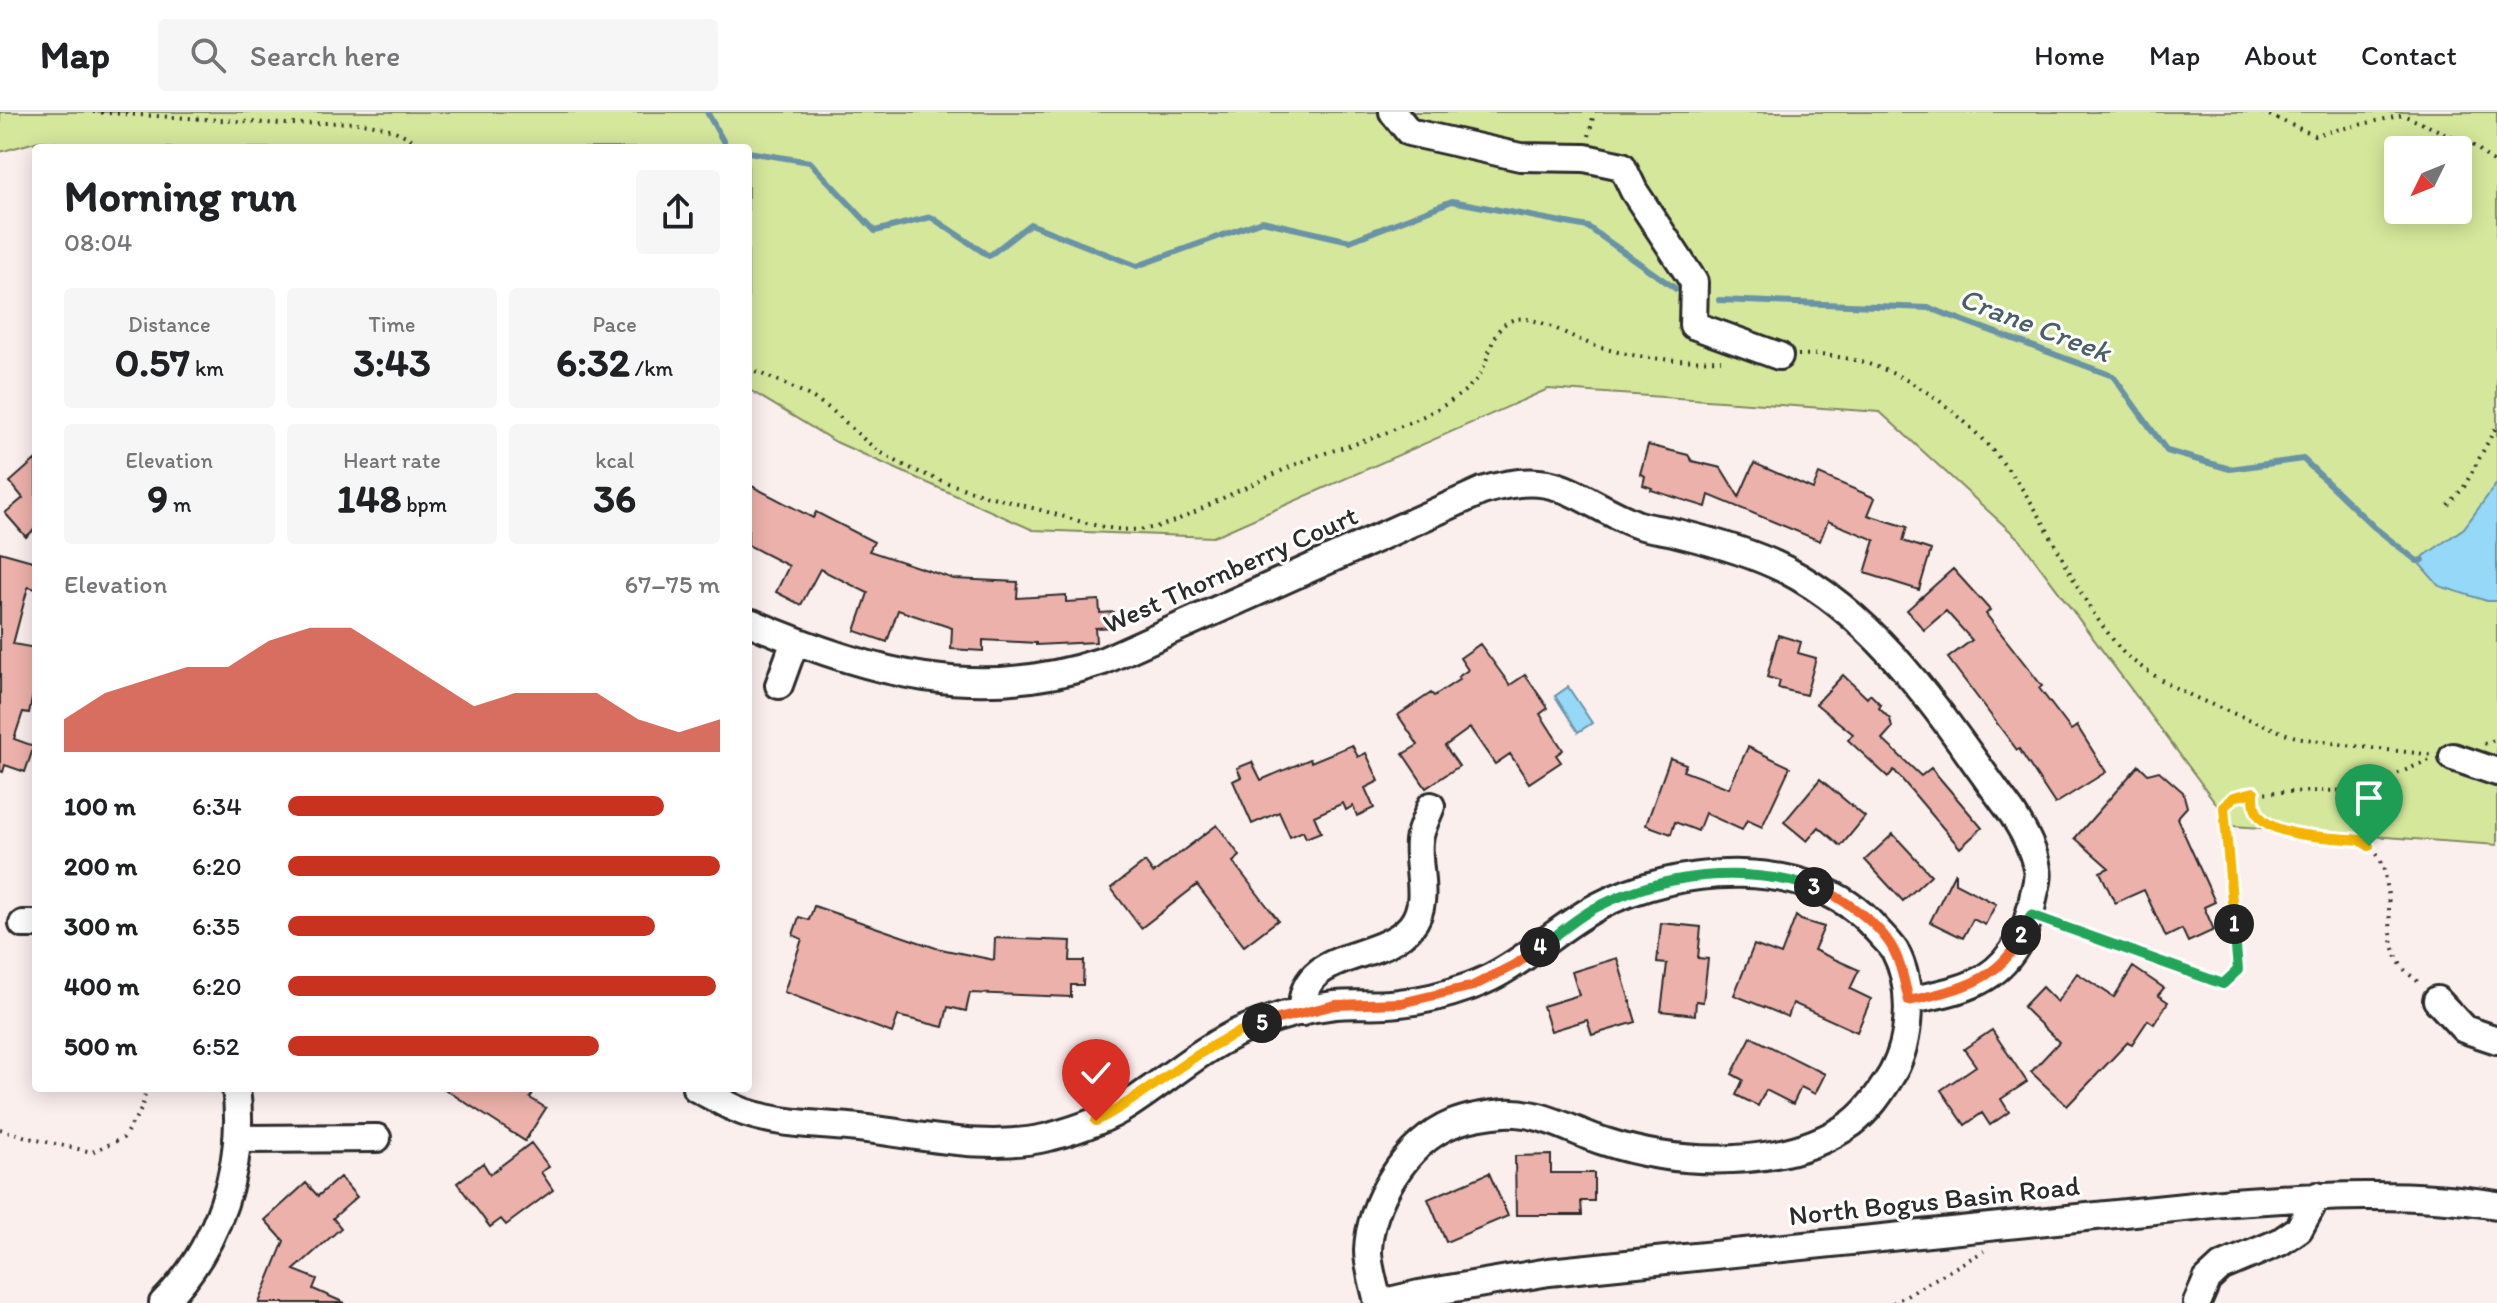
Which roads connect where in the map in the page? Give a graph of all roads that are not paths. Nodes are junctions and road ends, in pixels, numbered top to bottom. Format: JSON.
{"nodes":[{"id":1,"x":1393,"y":112,"type":"edge"},
{"id":2,"x":1779,"y":356,"type":"road end"},
{"id":3,"x":752,"y":623,"type":"dead end"},
{"id":4,"x":795,"y":641,"type":"junction"},
{"id":5,"x":779,"y":685,"type":"dead end"},
{"id":6,"x":2453,"y":757,"type":"road end"},
{"id":7,"x":2497,"y":772,"type":"edge"},
{"id":8,"x":1431,"y":806,"type":"dead end"},
{"id":9,"x":2437,"y":1000,"type":"road end"},
{"id":10,"x":1909,"y":1001,"type":"junction"},
{"id":11,"x":1302,"y":1012,"type":"junction"},
{"id":12,"x":2497,"y":1040,"type":"edge"},
{"id":13,"x":236,"y":1092,"type":"edge"},
{"id":14,"x":704,"y":1092,"type":"edge"},
{"id":15,"x":377,"y":1138,"type":"dead end"},
{"id":16,"x":237,"y":1139,"type":"junction"},
{"id":17,"x":2317,"y":1196,"type":"junction"},
{"id":18,"x":2497,"y":1205,"type":"edge"},
{"id":19,"x":163,"y":1303,"type":"edge"},
{"id":20,"x":1380,"y":1303,"type":"edge"},
{"id":21,"x":2197,"y":1303,"type":"edge"}],
"edges":[{"from":1,"to":2,"type":"street"},
{"from":3,"to":4,"type":"street","name":"West Thornberry Court"},
{"from":4,"to":5,"type":"street"},
{"from":4,"to":10,"type":"street","name":"West Thornberry Court"},
{"from":6,"to":7,"type":"street"},
{"from":8,"to":11,"type":"street"},
{"from":9,"to":12,"type":"street"},
{"from":10,"to":11,"type":"street"},
{"from":10,"to":20,"type":"street"},
{"from":11,"to":14,"type":"street"},
{"from":13,"to":16,"type":"street"},
{"from":15,"to":16,"type":"street"},
{"from":16,"to":19,"type":"street"},
{"from":17,"to":18,"type":"street","name":"North Bogus Basin Road"},
{"from":17,"to":20,"type":"street","name":"North Bogus Basin Road"},
{"from":17,"to":21,"type":"street"}]}
